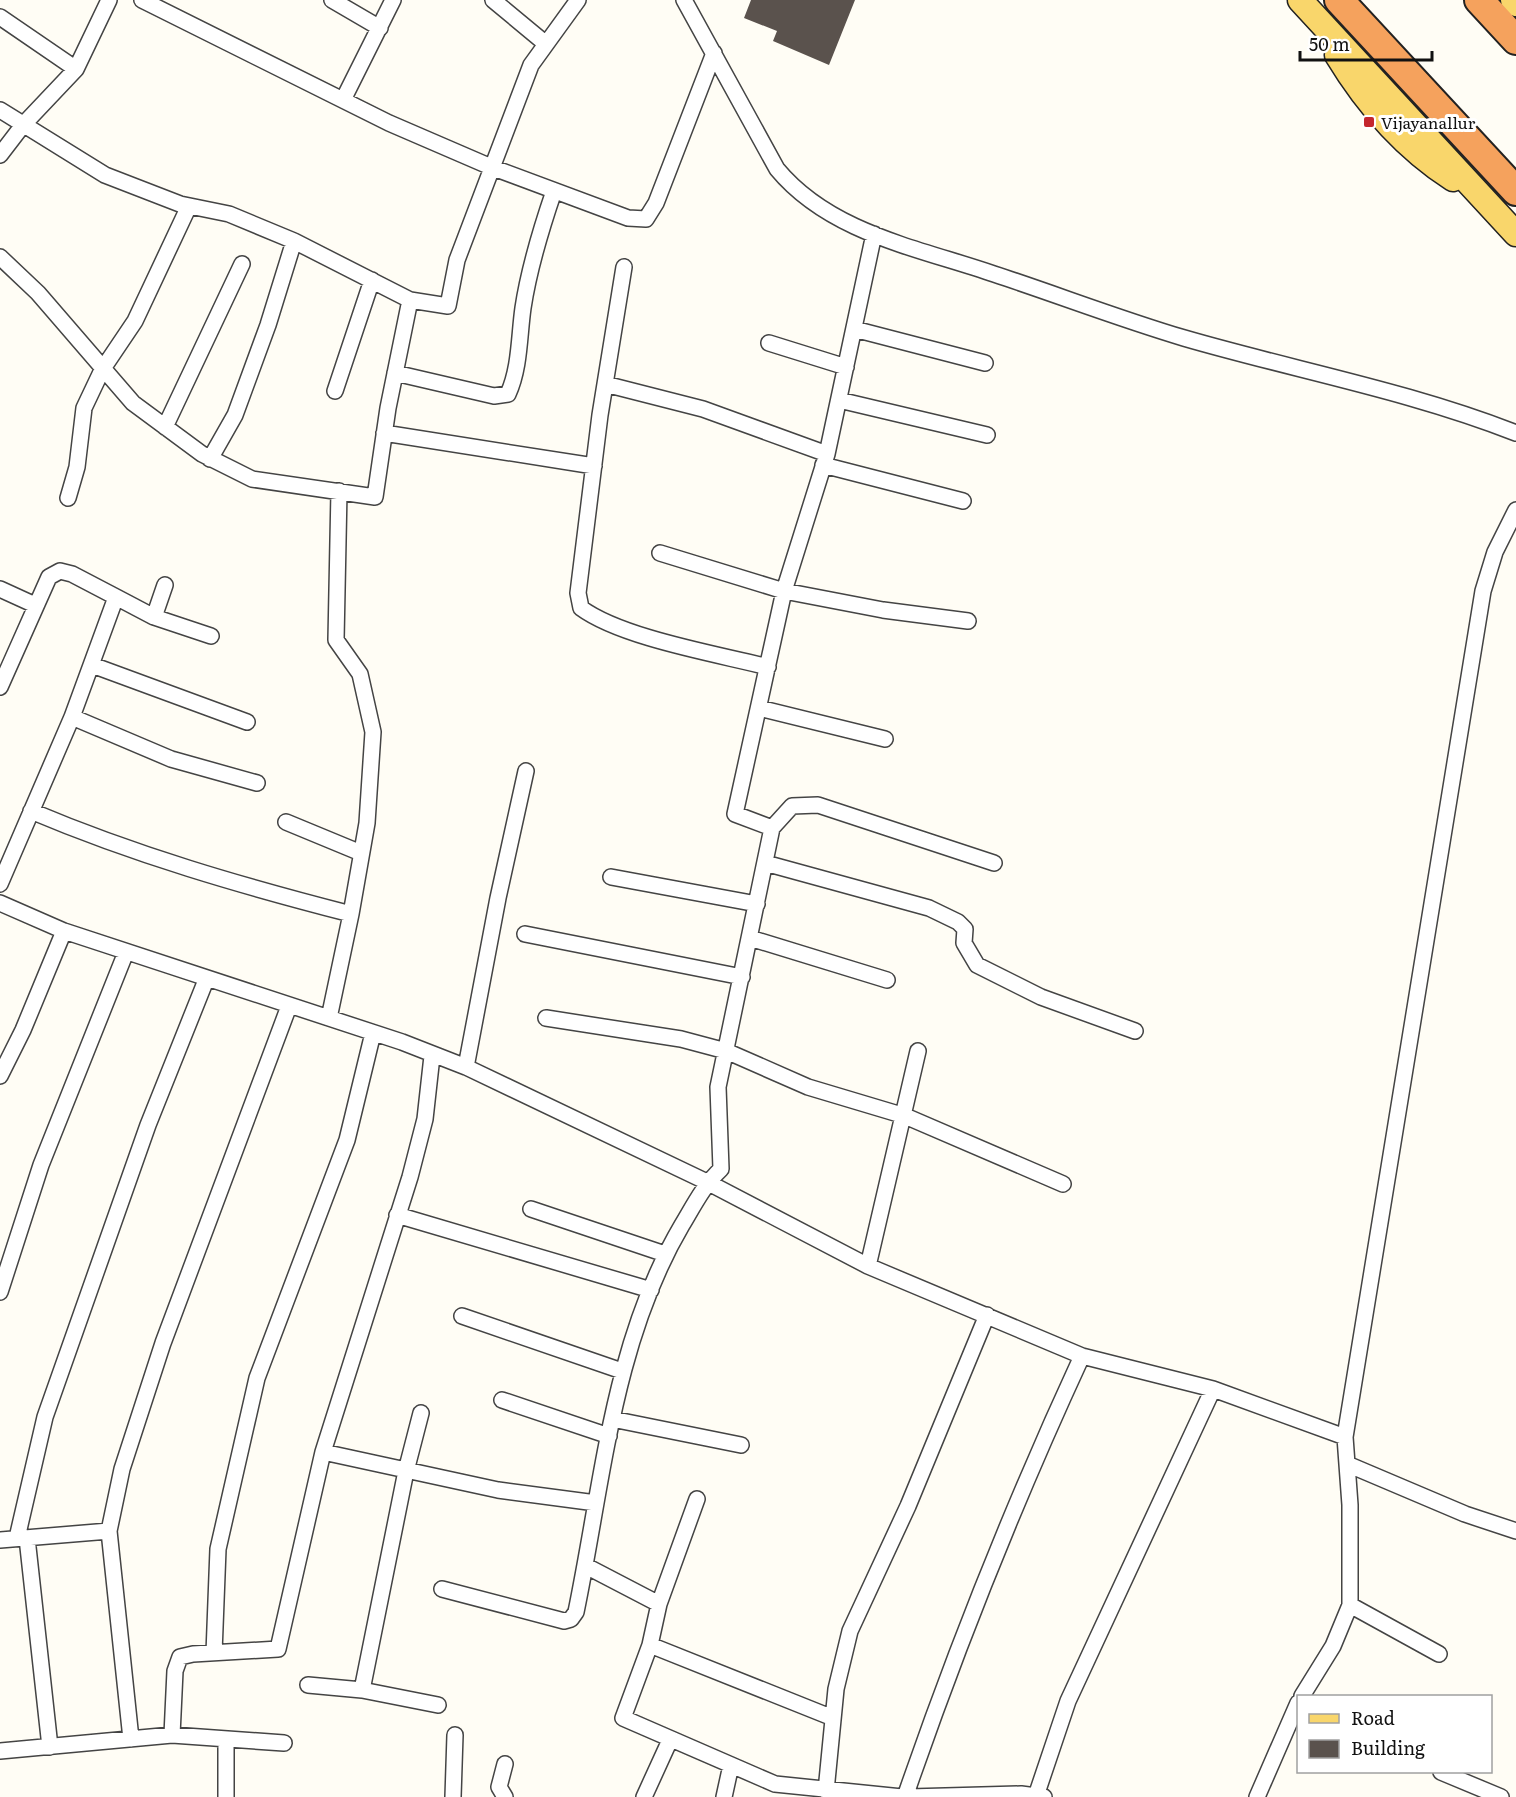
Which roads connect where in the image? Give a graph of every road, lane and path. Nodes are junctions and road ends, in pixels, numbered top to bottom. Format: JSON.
{"nodes":[{"id":1,"x":109,"y":0,"type":"edge"},
{"id":2,"x":142,"y":0,"type":"edge"},
{"id":3,"x":332,"y":0,"type":"edge"},
{"id":4,"x":393,"y":0,"type":"edge"},
{"id":5,"x":493,"y":0,"type":"edge"},
{"id":6,"x":578,"y":0,"type":"edge"},
{"id":7,"x":684,"y":0,"type":"edge"},
{"id":8,"x":1339,"y":0,"type":"edge"},
{"id":9,"x":1479,"y":0,"type":"edge"},
{"id":10,"x":1513,"y":0,"type":"edge"},
{"id":11,"x":1516,"y":4,"type":"edge"},
{"id":12,"x":1308,"y":8,"type":"edge"},
{"id":13,"x":0,"y":17,"type":"edge"},
{"id":14,"x":380,"y":28,"type":"junction"},
{"id":15,"x":1516,"y":40,"type":"edge"},
{"id":16,"x":546,"y":44,"type":"junction"},
{"id":17,"x":714,"y":52,"type":"junction"},
{"id":18,"x":76,"y":69,"type":"junction"},
{"id":19,"x":343,"y":100,"type":"junction"},
{"id":20,"x":0,"y":110,"type":"edge"},
{"id":21,"x":23,"y":125,"type":"junction"},
{"id":22,"x":0,"y":155,"type":"edge"},
{"id":23,"x":491,"y":168,"type":"junction"},
{"id":24,"x":554,"y":191,"type":"junction"},
{"id":25,"x":1516,"y":191,"type":"edge"},
{"id":26,"x":189,"y":206,"type":"junction"},
{"id":27,"x":874,"y":234,"type":"junction"},
{"id":28,"x":1516,"y":234,"type":"edge"},
{"id":29,"x":294,"y":241,"type":"junction"},
{"id":30,"x":0,"y":257,"type":"edge"},
{"id":31,"x":242,"y":264,"type":"dead end"},
{"id":32,"x":624,"y":267,"type":"dead end"},
{"id":33,"x":372,"y":280,"type":"junction"},
{"id":34,"x":410,"y":300,"type":"junction"},
{"id":35,"x":854,"y":329,"type":"junction"},
{"id":36,"x":769,"y":343,"type":"dead end"},
{"id":37,"x":985,"y":363,"type":"dead end"},
{"id":38,"x":846,"y":367,"type":"junction"},
{"id":39,"x":102,"y":369,"type":"junction"},
{"id":40,"x":395,"y":373,"type":"junction"},
{"id":41,"x":605,"y":384,"type":"junction"},
{"id":42,"x":335,"y":391,"type":"dead end"},
{"id":43,"x":839,"y":400,"type":"junction"},
{"id":44,"x":165,"y":427,"type":"junction"},
{"id":45,"x":384,"y":433,"type":"junction"},
{"id":46,"x":1516,"y":433,"type":"edge"},
{"id":47,"x":987,"y":435,"type":"dead end"},
{"id":48,"x":210,"y":459,"type":"junction"},
{"id":49,"x":825,"y":460,"type":"junction"},
{"id":50,"x":594,"y":466,"type":"junction"},
{"id":51,"x":339,"y":491,"type":"junction"},
{"id":52,"x":68,"y":498,"type":"dead end"},
{"id":53,"x":963,"y":501,"type":"dead end"},
{"id":54,"x":1516,"y":510,"type":"edge"},
{"id":55,"x":660,"y":553,"type":"dead end"},
{"id":56,"x":165,"y":585,"type":"dead end"},
{"id":57,"x":0,"y":589,"type":"edge"},
{"id":58,"x":784,"y":591,"type":"junction"},
{"id":59,"x":116,"y":597,"type":"junction"},
{"id":60,"x":36,"y":605,"type":"junction"},
{"id":61,"x":154,"y":617,"type":"junction"},
{"id":62,"x":968,"y":621,"type":"dead end"},
{"id":63,"x":211,"y":636,"type":"dead end"},
{"id":64,"x":92,"y":665,"type":"junction"},
{"id":65,"x":768,"y":668,"type":"junction"},
{"id":66,"x":0,"y":687,"type":"edge"},
{"id":67,"x":759,"y":708,"type":"junction"},
{"id":68,"x":72,"y":717,"type":"junction"},
{"id":69,"x":247,"y":722,"type":"dead end"},
{"id":70,"x":885,"y":739,"type":"dead end"},
{"id":71,"x":525,"y":771,"type":"dead end"},
{"id":72,"x":257,"y":783,"type":"dead end"},
{"id":73,"x":31,"y":811,"type":"junction"},
{"id":74,"x":286,"y":822,"type":"dead end"},
{"id":75,"x":772,"y":828,"type":"junction"},
{"id":76,"x":361,"y":853,"type":"junction"},
{"id":77,"x":765,"y":863,"type":"junction"},
{"id":78,"x":994,"y":863,"type":"dead end"},
{"id":79,"x":611,"y":877,"type":"dead end"},
{"id":80,"x":0,"y":884,"type":"edge"},
{"id":81,"x":0,"y":903,"type":"edge"},
{"id":82,"x":757,"y":904,"type":"junction"},
{"id":83,"x":351,"y":914,"type":"junction"},
{"id":84,"x":64,"y":931,"type":"junction"},
{"id":85,"x":525,"y":934,"type":"dead end"},
{"id":86,"x":750,"y":938,"type":"junction"},
{"id":87,"x":126,"y":952,"type":"junction"},
{"id":88,"x":742,"y":976,"type":"junction"},
{"id":89,"x":206,"y":980,"type":"junction"},
{"id":90,"x":886,"y":980,"type":"dead end"},
{"id":91,"x":289,"y":1006,"type":"junction"},
{"id":92,"x":546,"y":1017,"type":"dead end"},
{"id":93,"x":328,"y":1018,"type":"junction"},
{"id":94,"x":1136,"y":1031,"type":"dead end"},
{"id":95,"x":373,"y":1033,"type":"junction"},
{"id":96,"x":726,"y":1051,"type":"junction"},
{"id":97,"x":918,"y":1051,"type":"dead end"},
{"id":98,"x":432,"y":1056,"type":"junction"},
{"id":99,"x":466,"y":1067,"type":"junction"},
{"id":100,"x":0,"y":1076,"type":"edge"},
{"id":101,"x":904,"y":1116,"type":"junction"},
{"id":102,"x":707,"y":1182,"type":"junction"},
{"id":103,"x":1062,"y":1184,"type":"dead end"},
{"id":104,"x":531,"y":1209,"type":"dead end"},
{"id":105,"x":397,"y":1215,"type":"junction"},
{"id":106,"x":665,"y":1254,"type":"junction"},
{"id":107,"x":868,"y":1266,"type":"junction"},
{"id":108,"x":651,"y":1290,"type":"junction"},
{"id":109,"x":0,"y":1292,"type":"edge"},
{"id":110,"x":987,"y":1315,"type":"junction"},
{"id":111,"x":462,"y":1316,"type":"dead end"},
{"id":112,"x":1082,"y":1356,"type":"junction"},
{"id":113,"x":622,"y":1371,"type":"junction"},
{"id":114,"x":1213,"y":1389,"type":"junction"},
{"id":115,"x":502,"y":1400,"type":"dead end"},
{"id":116,"x":421,"y":1413,"type":"dead end"},
{"id":117,"x":612,"y":1419,"type":"junction"},
{"id":118,"x":609,"y":1436,"type":"junction"},
{"id":119,"x":1345,"y":1437,"type":"junction"},
{"id":120,"x":741,"y":1445,"type":"dead end"},
{"id":121,"x":323,"y":1452,"type":"junction"},
{"id":122,"x":1347,"y":1464,"type":"junction"},
{"id":123,"x":406,"y":1471,"type":"junction"},
{"id":124,"x":697,"y":1499,"type":"dead end"},
{"id":125,"x":596,"y":1503,"type":"junction"},
{"id":126,"x":1516,"y":1530,"type":"edge"},
{"id":127,"x":109,"y":1531,"type":"junction"},
{"id":128,"x":22,"y":1538,"type":"junction"},
{"id":129,"x":0,"y":1540,"type":"edge"},
{"id":130,"x":586,"y":1566,"type":"junction"},
{"id":131,"x":442,"y":1589,"type":"dead end"},
{"id":132,"x":659,"y":1604,"type":"junction"},
{"id":133,"x":1350,"y":1605,"type":"junction"},
{"id":134,"x":650,"y":1645,"type":"junction"},
{"id":135,"x":214,"y":1653,"type":"junction"},
{"id":136,"x":1439,"y":1654,"type":"dead end"},
{"id":137,"x":308,"y":1685,"type":"dead end"},
{"id":138,"x":362,"y":1690,"type":"junction"},
{"id":139,"x":1304,"y":1695,"type":"edge"},
{"id":140,"x":438,"y":1705,"type":"dead end"},
{"id":141,"x":1297,"y":1708,"type":"edge"},
{"id":142,"x":833,"y":1718,"type":"junction"},
{"id":143,"x":455,"y":1735,"type":"dead end"},
{"id":144,"x":172,"y":1736,"type":"junction"},
{"id":145,"x":131,"y":1739,"type":"junction"},
{"id":146,"x":226,"y":1739,"type":"junction"},
{"id":147,"x":670,"y":1740,"type":"junction"},
{"id":148,"x":284,"y":1743,"type":"dead end"},
{"id":149,"x":50,"y":1747,"type":"junction"},
{"id":150,"x":0,"y":1751,"type":"edge"},
{"id":151,"x":506,"y":1764,"type":"dead end"},
{"id":152,"x":731,"y":1765,"type":"junction"},
{"id":153,"x":1443,"y":1773,"type":"edge"},
{"id":154,"x":826,"y":1791,"type":"junction"},
{"id":155,"x":226,"y":1797,"type":"edge"},
{"id":156,"x":453,"y":1797,"type":"edge"},
{"id":157,"x":505,"y":1797,"type":"edge"},
{"id":158,"x":644,"y":1797,"type":"edge"},
{"id":159,"x":724,"y":1797,"type":"edge"},
{"id":160,"x":903,"y":1797,"type":"edge"},
{"id":161,"x":909,"y":1797,"type":"edge"},
{"id":162,"x":1040,"y":1797,"type":"edge"},
{"id":163,"x":1257,"y":1797,"type":"edge"},
{"id":164,"x":1501,"y":1797,"type":"edge"}],
"edges":[{"from":1,"to":18,"type":"street"},
{"from":2,"to":19,"type":"street"},
{"from":3,"to":14,"type":"street"},
{"from":4,"to":14,"type":"street"},
{"from":5,"to":16,"type":"street"},
{"from":6,"to":16,"type":"street"},
{"from":7,"to":17,"type":"street"},
{"from":8,"to":25,"type":"highway"},
{"from":9,"to":15,"type":"highway"},
{"from":10,"to":11,"type":"main road"},
{"from":12,"to":28,"type":"main road"},
{"from":13,"to":18,"type":"street"},
{"from":14,"to":19,"type":"street"},
{"from":16,"to":23,"type":"street"},
{"from":17,"to":24,"type":"street"},
{"from":17,"to":27,"type":"street"},
{"from":18,"to":21,"type":"street"},
{"from":19,"to":23,"type":"street"},
{"from":20,"to":21,"type":"street"},
{"from":21,"to":22,"type":"street"},
{"from":21,"to":26,"type":"street"},
{"from":23,"to":24,"type":"street"},
{"from":23,"to":34,"type":"street"},
{"from":24,"to":40,"type":"street"},
{"from":26,"to":29,"type":"street"},
{"from":26,"to":39,"type":"street"},
{"from":27,"to":35,"type":"street"},
{"from":27,"to":46,"type":"street"},
{"from":29,"to":33,"type":"street"},
{"from":29,"to":48,"type":"street"},
{"from":30,"to":39,"type":"street"},
{"from":31,"to":44,"type":"street"},
{"from":32,"to":41,"type":"street"},
{"from":33,"to":34,"type":"street"},
{"from":33,"to":42,"type":"street"},
{"from":34,"to":40,"type":"street"},
{"from":35,"to":37,"type":"street"},
{"from":35,"to":38,"type":"street"},
{"from":36,"to":38,"type":"street"},
{"from":38,"to":43,"type":"street"},
{"from":39,"to":44,"type":"street"},
{"from":39,"to":52,"type":"street"},
{"from":40,"to":45,"type":"street"},
{"from":41,"to":49,"type":"street"},
{"from":41,"to":50,"type":"street"},
{"from":43,"to":47,"type":"street"},
{"from":43,"to":49,"type":"street"},
{"from":44,"to":48,"type":"street"},
{"from":45,"to":50,"type":"street"},
{"from":45,"to":51,"type":"street"},
{"from":48,"to":51,"type":"street"},
{"from":49,"to":53,"type":"street"},
{"from":49,"to":58,"type":"street"},
{"from":50,"to":65,"type":"street"},
{"from":51,"to":76,"type":"street"},
{"from":54,"to":119,"type":"street"},
{"from":55,"to":58,"type":"street"},
{"from":56,"to":61,"type":"street"},
{"from":57,"to":60,"type":"street"},
{"from":58,"to":62,"type":"street"},
{"from":58,"to":65,"type":"street"},
{"from":59,"to":60,"type":"street"},
{"from":59,"to":61,"type":"street"},
{"from":59,"to":64,"type":"street"},
{"from":60,"to":66,"type":"street"},
{"from":61,"to":63,"type":"street"},
{"from":64,"to":68,"type":"street"},
{"from":64,"to":69,"type":"street"},
{"from":65,"to":67,"type":"street"},
{"from":67,"to":70,"type":"street"},
{"from":67,"to":75,"type":"street"},
{"from":68,"to":72,"type":"street"},
{"from":68,"to":73,"type":"street"},
{"from":71,"to":99,"type":"street"},
{"from":73,"to":80,"type":"street"},
{"from":73,"to":83,"type":"street"},
{"from":74,"to":76,"type":"street"},
{"from":75,"to":77,"type":"street"},
{"from":75,"to":78,"type":"street"},
{"from":76,"to":83,"type":"street"},
{"from":77,"to":82,"type":"street"},
{"from":77,"to":94,"type":"street"},
{"from":79,"to":82,"type":"street"},
{"from":81,"to":84,"type":"street"},
{"from":82,"to":86,"type":"street"},
{"from":83,"to":93,"type":"street"},
{"from":84,"to":87,"type":"street"},
{"from":84,"to":100,"type":"street"},
{"from":85,"to":88,"type":"street"},
{"from":86,"to":88,"type":"street"},
{"from":86,"to":90,"type":"street"},
{"from":87,"to":89,"type":"street"},
{"from":87,"to":109,"type":"street"},
{"from":88,"to":96,"type":"street"},
{"from":89,"to":91,"type":"street"},
{"from":89,"to":128,"type":"street"},
{"from":91,"to":93,"type":"street"},
{"from":91,"to":127,"type":"street"},
{"from":92,"to":96,"type":"street"},
{"from":93,"to":95,"type":"street"},
{"from":95,"to":98,"type":"street"},
{"from":95,"to":135,"type":"street"},
{"from":96,"to":101,"type":"street"},
{"from":96,"to":102,"type":"street"},
{"from":97,"to":101,"type":"street"},
{"from":98,"to":99,"type":"street"},
{"from":98,"to":105,"type":"street"},
{"from":99,"to":102,"type":"street"},
{"from":101,"to":103,"type":"street"},
{"from":101,"to":107,"type":"street"},
{"from":102,"to":106,"type":"street"},
{"from":102,"to":107,"type":"street"},
{"from":104,"to":106,"type":"street"},
{"from":105,"to":108,"type":"street"},
{"from":105,"to":121,"type":"street"},
{"from":106,"to":108,"type":"street"},
{"from":107,"to":110,"type":"street"},
{"from":108,"to":113,"type":"street"},
{"from":110,"to":112,"type":"street"},
{"from":110,"to":142,"type":"street"},
{"from":111,"to":113,"type":"street"},
{"from":112,"to":114,"type":"street"},
{"from":112,"to":160,"type":"street"},
{"from":113,"to":117,"type":"street"},
{"from":114,"to":119,"type":"street"},
{"from":114,"to":162,"type":"street"},
{"from":115,"to":118,"type":"street"},
{"from":116,"to":123,"type":"street"},
{"from":117,"to":118,"type":"street"},
{"from":117,"to":120,"type":"street"},
{"from":118,"to":125,"type":"street"},
{"from":119,"to":122,"type":"street"},
{"from":121,"to":123,"type":"street"},
{"from":121,"to":135,"type":"street"},
{"from":122,"to":126,"type":"street"},
{"from":122,"to":133,"type":"street"},
{"from":123,"to":125,"type":"street"},
{"from":123,"to":138,"type":"street"},
{"from":124,"to":132,"type":"street"},
{"from":125,"to":130,"type":"street"},
{"from":127,"to":128,"type":"street"},
{"from":127,"to":145,"type":"street"},
{"from":128,"to":129,"type":"street"},
{"from":128,"to":149,"type":"street"},
{"from":130,"to":131,"type":"street"},
{"from":130,"to":132,"type":"street"},
{"from":132,"to":134,"type":"street"},
{"from":133,"to":136,"type":"street"},
{"from":133,"to":139,"type":"street"},
{"from":134,"to":142,"type":"street"},
{"from":134,"to":147,"type":"street"},
{"from":135,"to":144,"type":"street"},
{"from":137,"to":138,"type":"street"},
{"from":138,"to":140,"type":"street"},
{"from":141,"to":163,"type":"street"},
{"from":142,"to":154,"type":"street"},
{"from":143,"to":156,"type":"street"},
{"from":144,"to":145,"type":"street"},
{"from":144,"to":146,"type":"street"},
{"from":145,"to":149,"type":"street"},
{"from":146,"to":148,"type":"street"},
{"from":146,"to":155,"type":"street"},
{"from":147,"to":152,"type":"street"},
{"from":147,"to":158,"type":"street"},
{"from":149,"to":150,"type":"street"},
{"from":151,"to":157,"type":"street"},
{"from":152,"to":154,"type":"street"},
{"from":152,"to":159,"type":"street"},
{"from":153,"to":164,"type":"street"},
{"from":154,"to":160,"type":"street"},
{"from":161,"to":162,"type":"street"}]}
